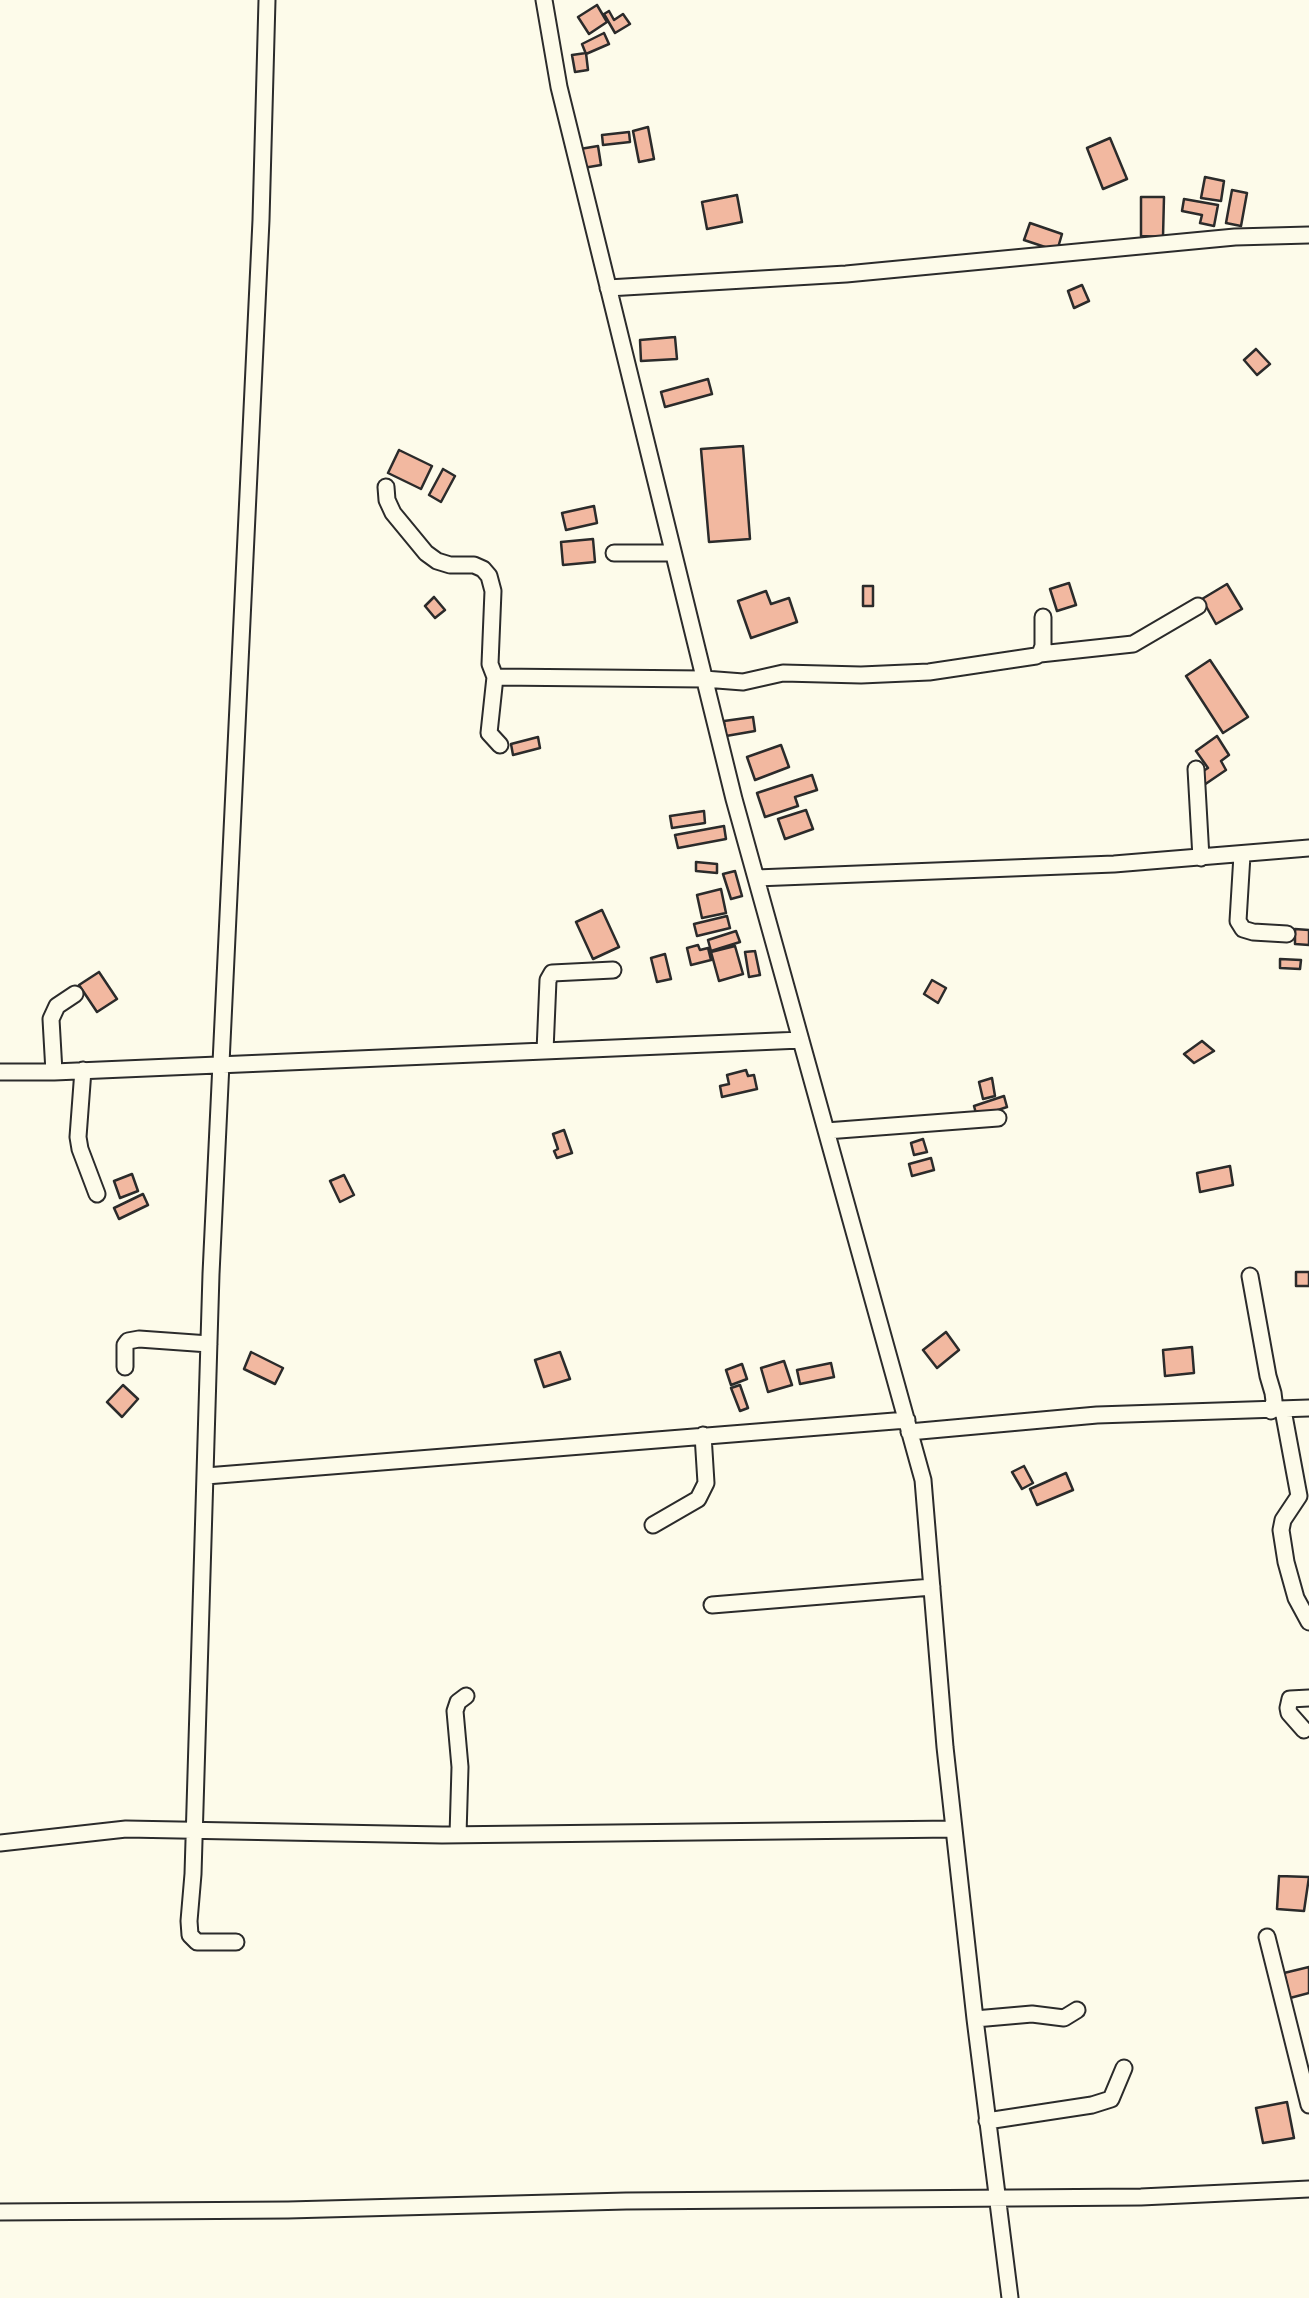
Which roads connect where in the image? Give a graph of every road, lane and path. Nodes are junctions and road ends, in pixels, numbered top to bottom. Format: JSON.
{"nodes":[{"id":1,"x":267,"y":0,"type":"edge"},
{"id":2,"x":544,"y":0,"type":"edge"},
{"id":3,"x":1307,"y":231,"type":"edge"},
{"id":4,"x":608,"y":288,"type":"junction"},
{"id":5,"x":386,"y":487,"type":"dead end"},
{"id":6,"x":673,"y":552,"type":"junction"},
{"id":7,"x":614,"y":553,"type":"dead end"},
{"id":8,"x":1198,"y":606,"type":"dead end"},
{"id":9,"x":1043,"y":617,"type":"dead end"},
{"id":10,"x":1040,"y":654,"type":"junction"},
{"id":11,"x":495,"y":676,"type":"junction"},
{"id":12,"x":704,"y":679,"type":"junction"},
{"id":13,"x":500,"y":745,"type":"dead end"},
{"id":14,"x":1196,"y":769,"type":"dead end"},
{"id":15,"x":1309,"y":848,"type":"edge"},
{"id":16,"x":1242,"y":856,"type":"junction"},
{"id":17,"x":1201,"y":858,"type":"junction"},
{"id":18,"x":756,"y":878,"type":"junction"},
{"id":19,"x":1287,"y":934,"type":"dead end"},
{"id":20,"x":613,"y":970,"type":"dead end"},
{"id":21,"x":75,"y":994,"type":"dead end"},
{"id":22,"x":801,"y":1040,"type":"junction"},
{"id":23,"x":545,"y":1051,"type":"junction"},
{"id":24,"x":222,"y":1064,"type":"junction"},
{"id":25,"x":83,"y":1070,"type":"junction"},
{"id":26,"x":0,"y":1072,"type":"edge"},
{"id":27,"x":54,"y":1072,"type":"junction"},
{"id":28,"x":998,"y":1118,"type":"dead end"},
{"id":29,"x":826,"y":1131,"type":"junction"},
{"id":30,"x":97,"y":1194,"type":"dead end"},
{"id":31,"x":1250,"y":1276,"type":"dead end"},
{"id":32,"x":209,"y":1344,"type":"junction"},
{"id":33,"x":124,"y":1368,"type":"dead end"},
{"id":34,"x":1309,"y":1408,"type":"edge"},
{"id":35,"x":1277,"y":1410,"type":"junction"},
{"id":36,"x":908,"y":1426,"type":"junction"},
{"id":37,"x":703,"y":1436,"type":"junction"},
{"id":38,"x":206,"y":1476,"type":"junction"},
{"id":39,"x":652,"y":1525,"type":"dead end"},
{"id":40,"x":932,"y":1587,"type":"junction"},
{"id":41,"x":712,"y":1605,"type":"dead end"},
{"id":42,"x":1309,"y":1622,"type":"edge"},
{"id":43,"x":466,"y":1696,"type":"dead end"},
{"id":44,"x":1309,"y":1698,"type":"edge"},
{"id":45,"x":1304,"y":1730,"type":"dead end"},
{"id":46,"x":954,"y":1830,"type":"junction"},
{"id":47,"x":194,"y":1831,"type":"junction"},
{"id":48,"x":458,"y":1835,"type":"junction"},
{"id":49,"x":0,"y":1843,"type":"edge"},
{"id":50,"x":1268,"y":1937,"type":"dead end"},
{"id":51,"x":236,"y":1942,"type":"dead end"},
{"id":52,"x":1077,"y":2010,"type":"dead end"},
{"id":53,"x":975,"y":2019,"type":"junction"},
{"id":54,"x":1124,"y":2068,"type":"dead end"},
{"id":55,"x":1309,"y":2105,"type":"edge"},
{"id":56,"x":987,"y":2121,"type":"junction"},
{"id":57,"x":1309,"y":2189,"type":"edge"},
{"id":58,"x":997,"y":2197,"type":"junction"},
{"id":59,"x":0,"y":2212,"type":"edge"},
{"id":60,"x":1010,"y":2298,"type":"edge"}],
"edges":[{"from":1,"to":24,"type":"street"},
{"from":2,"to":4,"type":"street"},
{"from":3,"to":4,"type":"street"},
{"from":4,"to":6,"type":"street"},
{"from":5,"to":11,"type":"street"},
{"from":6,"to":7,"type":"street"},
{"from":6,"to":12,"type":"street"},
{"from":8,"to":10,"type":"street"},
{"from":9,"to":10,"type":"street"},
{"from":10,"to":12,"type":"street"},
{"from":11,"to":12,"type":"street"},
{"from":11,"to":13,"type":"street"},
{"from":12,"to":18,"type":"street"},
{"from":14,"to":17,"type":"street"},
{"from":15,"to":16,"type":"street"},
{"from":16,"to":17,"type":"street"},
{"from":16,"to":19,"type":"street"},
{"from":17,"to":18,"type":"street"},
{"from":18,"to":22,"type":"street"},
{"from":20,"to":23,"type":"street"},
{"from":21,"to":27,"type":"street"},
{"from":22,"to":23,"type":"street"},
{"from":22,"to":29,"type":"street"},
{"from":23,"to":24,"type":"street"},
{"from":24,"to":25,"type":"street"},
{"from":24,"to":32,"type":"street"},
{"from":25,"to":27,"type":"street"},
{"from":25,"to":30,"type":"street"},
{"from":26,"to":27,"type":"street"},
{"from":28,"to":29,"type":"street"},
{"from":29,"to":36,"type":"street"},
{"from":31,"to":35,"type":"street"},
{"from":32,"to":33,"type":"street"},
{"from":32,"to":38,"type":"street"},
{"from":34,"to":35,"type":"street"},
{"from":35,"to":36,"type":"street"},
{"from":35,"to":42,"type":"street"},
{"from":36,"to":37,"type":"street"},
{"from":36,"to":40,"type":"street"},
{"from":37,"to":38,"type":"street"},
{"from":37,"to":39,"type":"street"},
{"from":38,"to":47,"type":"street"},
{"from":40,"to":41,"type":"street"},
{"from":40,"to":46,"type":"street"},
{"from":43,"to":48,"type":"street"},
{"from":44,"to":45,"type":"street"},
{"from":46,"to":48,"type":"street"},
{"from":46,"to":53,"type":"street"},
{"from":47,"to":48,"type":"street"},
{"from":47,"to":49,"type":"street"},
{"from":47,"to":51,"type":"street"},
{"from":50,"to":55,"type":"street"},
{"from":52,"to":53,"type":"street"},
{"from":53,"to":56,"type":"street"},
{"from":54,"to":56,"type":"street"},
{"from":56,"to":58,"type":"street"},
{"from":57,"to":58,"type":"street"},
{"from":58,"to":59,"type":"street"},
{"from":58,"to":60,"type":"street"}]}
